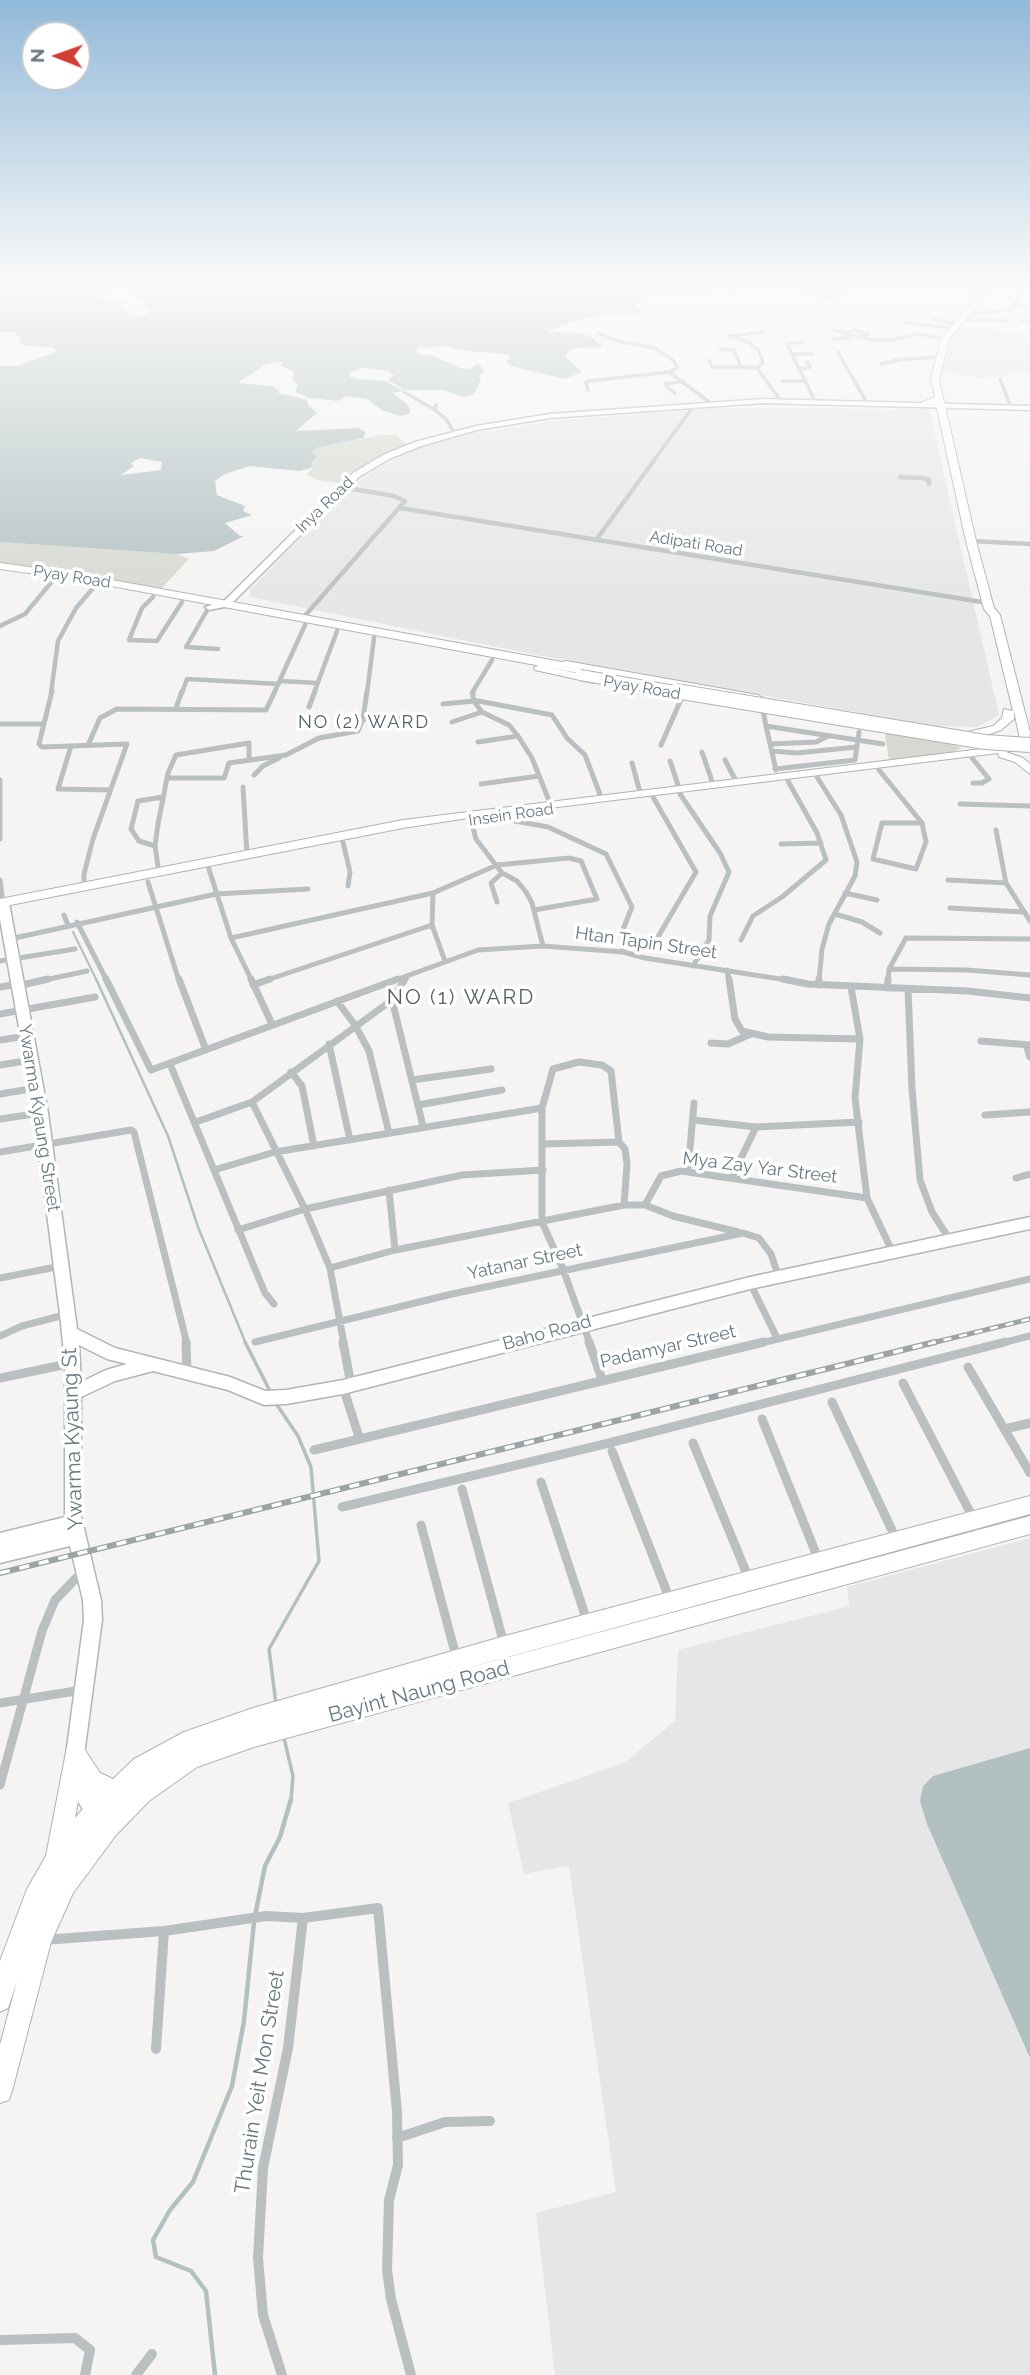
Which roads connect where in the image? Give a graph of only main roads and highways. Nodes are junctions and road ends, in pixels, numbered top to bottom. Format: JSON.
{"nodes":[{"id":1,"x":936,"y":391,"type":"edge"},
{"id":2,"x":938,"y":402,"type":"junction"},
{"id":3,"x":920,"y":405,"type":"joint"},
{"id":4,"x":1030,"y":408,"type":"edge"},
{"id":5,"x":0,"y":566,"type":"edge"},
{"id":6,"x":0,"y":572,"type":"edge"},
{"id":7,"x":116,"y":587,"type":"junction"},
{"id":8,"x":988,"y":606,"type":"junction"},
{"id":9,"x":230,"y":608,"type":"junction"},
{"id":10,"x":304,"y":621,"type":"junction"},
{"id":11,"x":552,"y":664,"type":"junction"},
{"id":12,"x":539,"y":668,"type":"junction"},
{"id":13,"x":1008,"y":711,"type":"junction"},
{"id":14,"x":1025,"y":723,"type":"edge"},
{"id":15,"x":901,"y":727,"type":"junction"},
{"id":16,"x":1028,"y":746,"type":"edge"},
{"id":17,"x":969,"y":747,"type":"junction"},
{"id":18,"x":1003,"y":755,"type":"junction"},
{"id":19,"x":1030,"y":770,"type":"edge"},
{"id":20,"x":780,"y":775,"type":"junction"},
{"id":21,"x":680,"y":791,"type":"junction"},
{"id":22,"x":207,"y":867,"type":"junction"},
{"id":23,"x":154,"y":877,"type":"junction"},
{"id":24,"x":1,"y":907,"type":"edge"},
{"id":25,"x":6,"y":960,"type":"edge"},
{"id":26,"x":1030,"y":1223,"type":"edge"},
{"id":27,"x":70,"y":1333,"type":"junction"},
{"id":28,"x":155,"y":1364,"type":"junction"},
{"id":29,"x":74,"y":1393,"type":"junction"},
{"id":30,"x":1030,"y":1505,"type":"edge"},
{"id":31,"x":1030,"y":1525,"type":"edge"},
{"id":32,"x":75,"y":1530,"type":"junction"},
{"id":33,"x":0,"y":1541,"type":"edge"},
{"id":34,"x":901,"y":1548,"type":"junction"},
{"id":35,"x":0,"y":1555,"type":"edge"},
{"id":36,"x":857,"y":1560,"type":"junction"},
{"id":37,"x":291,"y":1718,"type":"junction"},
{"id":38,"x":253,"y":1727,"type":"junction"},
{"id":39,"x":75,"y":1755,"type":"junction"},
{"id":40,"x":116,"y":1791,"type":"junction"},
{"id":41,"x":101,"y":1819,"type":"junction"},
{"id":42,"x":56,"y":1860,"type":"junction"},
{"id":43,"x":30,"y":1938,"type":"junction"},
{"id":44,"x":0,"y":2000,"type":"edge"},
{"id":45,"x":0,"y":2091,"type":"edge"}],
"edges":[{"from":1,"to":2,"type":"main road"},
{"from":2,"to":3,"type":"main road"},
{"from":2,"to":4,"type":"main road"},
{"from":2,"to":8,"type":"main road"},
{"from":3,"to":9,"type":"main road","name":"Inya Road"},
{"from":5,"to":7,"type":"highway","name":"Pyay Road"},
{"from":6,"to":7,"type":"highway","name":"Pyay Road"},
{"from":7,"to":9,"type":"highway","name":"Pyay Road"},
{"from":7,"to":9,"type":"highway","name":"Pyay Road"},
{"from":8,"to":13,"type":"main road"},
{"from":8,"to":14,"type":"main road"},
{"from":9,"to":10,"type":"highway"},
{"from":10,"to":11,"type":"highway","name":"Pyay Road"},
{"from":10,"to":12,"type":"highway","name":"Pyay Road"},
{"from":11,"to":15,"type":"main road","name":"Pyay Road"},
{"from":11,"to":16,"type":"highway","name":"Pyay Road","bridge":true},
{"from":12,"to":15,"type":"main road","name":"Pyay Road"},
{"from":12,"to":16,"type":"highway","name":"Pyay Road","bridge":true},
{"from":13,"to":16,"type":"main road"},
{"from":13,"to":17,"type":"main road"},
{"from":14,"to":16,"type":"main road"},
{"from":15,"to":17,"type":"main road","name":"Pyay Road"},
{"from":16,"to":17,"type":"main road","name":"Insein Road"},
{"from":16,"to":17,"type":"main road","name":"Pyay Road"},
{"from":16,"to":18,"type":"main road","name":"Insein Road"},
{"from":17,"to":18,"type":"main road","name":"Insein Road"},
{"from":17,"to":20,"type":"main road","name":"Insein Road"},
{"from":17,"to":20,"type":"main road","name":"Insein Road"},
{"from":18,"to":19,"type":"main road"},
{"from":20,"to":21,"type":"main road","name":"Insein Road"},
{"from":20,"to":21,"type":"main road","name":"Insein Road"},
{"from":21,"to":22,"type":"main road","name":"Insein Road"},
{"from":21,"to":22,"type":"main road","name":"Insein Road"},
{"from":22,"to":23,"type":"main road","name":"Insein Road"},
{"from":23,"to":24,"type":"main road","name":"Insein Road"},
{"from":23,"to":24,"type":"main road","name":"Insein Road"},
{"from":24,"to":25,"type":"main road","name":"Ywarma Kyaung Street"},
{"from":25,"to":27,"type":"main road","name":"Ywarma Kyaung Street"},
{"from":26,"to":28,"type":"main road","name":"Baho Road"},
{"from":27,"to":28,"type":"main road","name":"Baho Road"},
{"from":27,"to":29,"type":"main road","name":"Ywarma Kyaung St"},
{"from":28,"to":29,"type":"main road"},
{"from":29,"to":32,"type":"main road","name":"Ywarma Kyaung St"},
{"from":30,"to":34,"type":"main road","name":"Bayint Naung Road"},
{"from":31,"to":34,"type":"main road","name":"Bayint Naung Road"},
{"from":32,"to":33,"type":"main road"},
{"from":32,"to":35,"type":"main road"},
{"from":32,"to":39,"type":"main road","name":"Ywarma Kyaung St"},
{"from":34,"to":36,"type":"main road","name":"Bayint Naung Road"},
{"from":36,"to":37,"type":"main road","name":"Bayint Naung Road"},
{"from":36,"to":37,"type":"main road","name":"Bayint Naung Road"},
{"from":37,"to":38,"type":"main road","name":"Bayint Naung Road"},
{"from":38,"to":40,"type":"main road","name":"Bayint Naung Road"},
{"from":38,"to":41,"type":"main road","name":"Bayint Naung Road"},
{"from":39,"to":40,"type":"main road"},
{"from":39,"to":41,"type":"main road","name":"Ywarma Kyaung St"},
{"from":39,"to":42,"type":"main road"},
{"from":40,"to":41,"type":"main road","name":"Bayint Naung Road"},
{"from":41,"to":42,"type":"main road","name":"Bayint Naung Road"},
{"from":41,"to":43,"type":"main road","name":"Bayint Naung Road"},
{"from":42,"to":43,"type":"main road","name":"Bayint Naung Road"},
{"from":43,"to":44,"type":"main road","name":"Bayint Naung Road"},
{"from":43,"to":45,"type":"main road","name":"Bayint Naung Road"}]}
